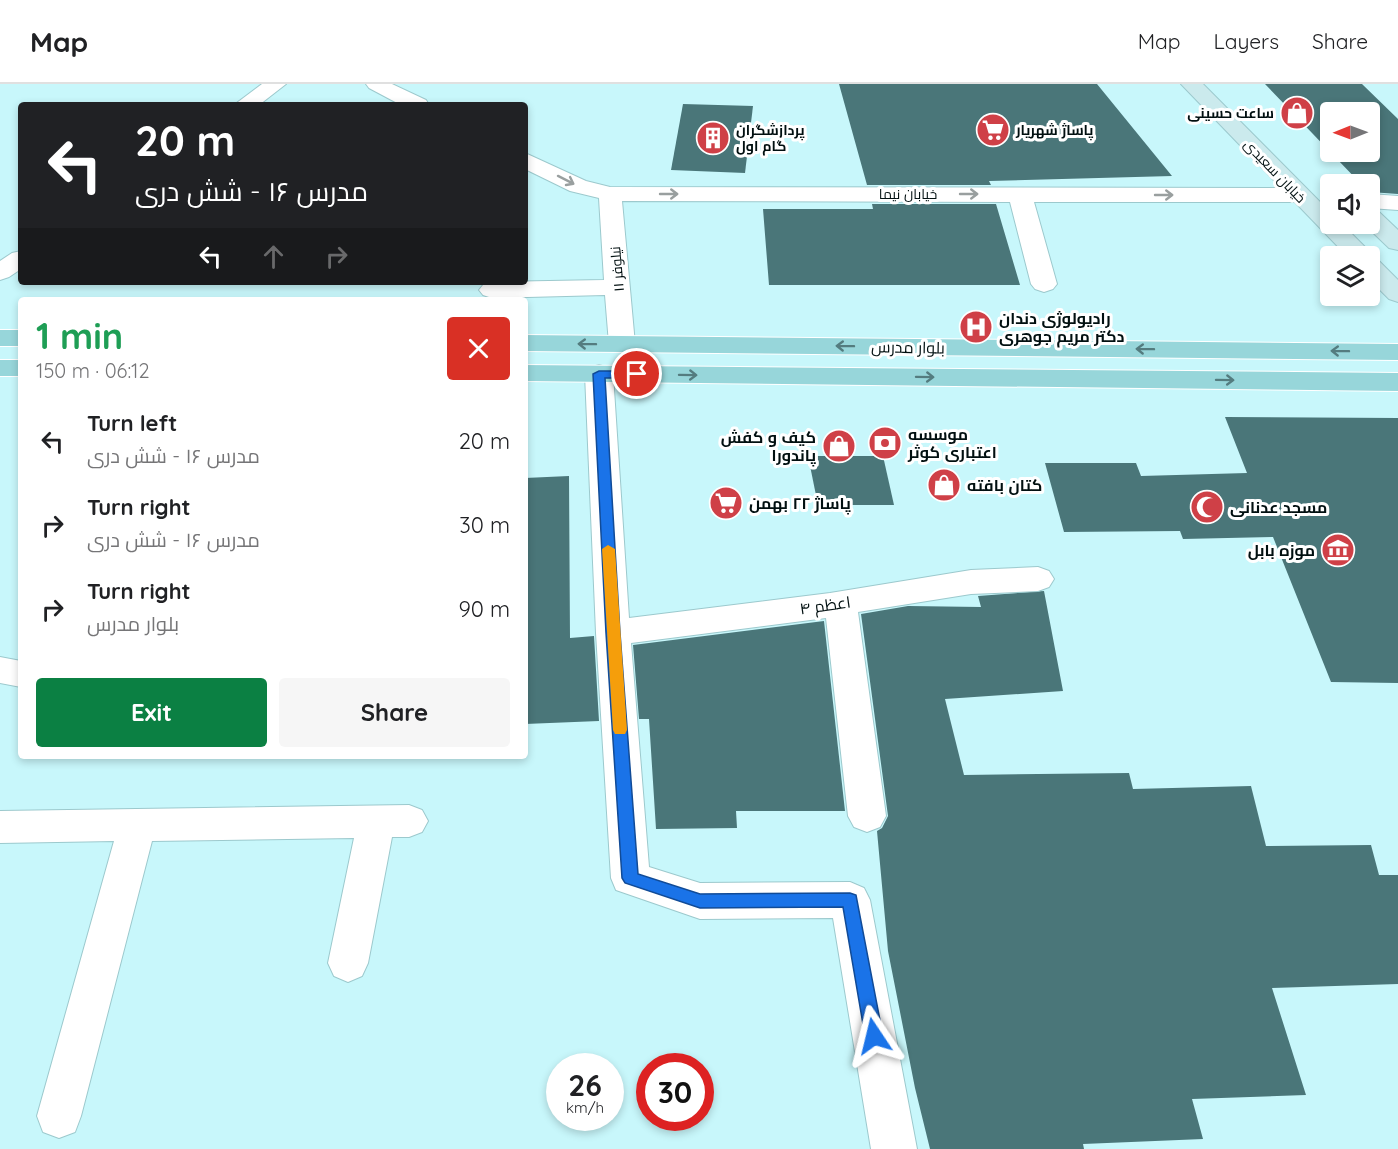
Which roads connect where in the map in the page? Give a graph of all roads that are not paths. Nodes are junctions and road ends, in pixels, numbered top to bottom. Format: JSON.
{"nodes":[{"id":1,"x":276,"y":84,"type":"edge"},
{"id":2,"x":376,"y":84,"type":"edge"},
{"id":3,"x":1191,"y":84,"type":"edge"},
{"id":4,"x":249,"y":102,"type":"edge"},
{"id":5,"x":412,"y":102,"type":"edge"},
{"id":6,"x":528,"y":161,"type":"edge"},
{"id":7,"x":610,"y":194,"type":"junction"},
{"id":8,"x":1020,"y":195,"type":"junction"},
{"id":9,"x":1299,"y":195,"type":"junction"},
{"id":10,"x":1320,"y":197,"type":"edge"},
{"id":11,"x":1380,"y":202,"type":"edge"},
{"id":12,"x":1398,"y":203,"type":"edge"},
{"id":13,"x":1380,"y":226,"type":"edge"},
{"id":14,"x":1398,"y":243,"type":"edge"},
{"id":15,"x":1350,"y":246,"type":"edge"},
{"id":16,"x":18,"y":260,"type":"edge"},
{"id":17,"x":0,"y":272,"type":"edge"},
{"id":18,"x":1380,"y":276,"type":"edge"},
{"id":19,"x":1044,"y":284,"type":"dead end"},
{"id":20,"x":618,"y":287,"type":"junction"},
{"id":21,"x":492,"y":290,"type":"dead end"},
{"id":22,"x":1398,"y":294,"type":"edge"},
{"id":23,"x":0,"y":338,"type":"edge"},
{"id":24,"x":18,"y":338,"type":"edge"},
{"id":25,"x":528,"y":343,"type":"edge"},
{"id":26,"x":622,"y":344,"type":"junction"},
{"id":27,"x":1392,"y":349,"type":"edge"},
{"id":28,"x":0,"y":368,"type":"edge"},
{"id":29,"x":18,"y":368,"type":"edge"},
{"id":30,"x":528,"y":373,"type":"edge"},
{"id":31,"x":599,"y":374,"type":"junction"},
{"id":32,"x":1398,"y":382,"type":"edge"},
{"id":33,"x":1038,"y":579,"type":"dead end"},
{"id":34,"x":841,"y":604,"type":"junction"},
{"id":35,"x":613,"y":633,"type":"junction"},
{"id":36,"x":0,"y":670,"type":"edge"},
{"id":37,"x":18,"y":673,"type":"edge"},
{"id":38,"x":867,"y":816,"type":"dead end"},
{"id":39,"x":137,"y":825,"type":"junction"},
{"id":40,"x":0,"y":827,"type":"edge"},
{"id":41,"x":348,"y":963,"type":"dead end"},
{"id":42,"x":59,"y":1116,"type":"dead end"},
{"id":43,"x":894,"y":1149,"type":"edge"}],
"edges":[{"from":1,"to":4,"type":"street"},
{"from":2,"to":5,"type":"street"},
{"from":3,"to":9,"type":"main road","name":"خیابان سعیدی"},
{"from":6,"to":7,"type":"street","name":"خیابان نیما","one_way":true},
{"from":7,"to":8,"type":"street","name":"خیابان نیما","one_way":true},
{"from":7,"to":20,"type":"street","name":"نیلوفر ۱۱"},
{"from":8,"to":9,"type":"street","name":"خیابان نیما","one_way":true},
{"from":8,"to":19,"type":"street"},
{"from":9,"to":10,"type":"main road"},
{"from":9,"to":15,"type":"main road","name":"خیابان سعیدی"},
{"from":11,"to":12,"type":"street"},
{"from":13,"to":14,"type":"main road"},
{"from":16,"to":17,"type":"street"},
{"from":18,"to":22,"type":"main road"},
{"from":20,"to":21,"type":"street"},
{"from":20,"to":26,"type":"street","name":"نیلوفر ۱۱"},
{"from":23,"to":24,"type":"main road"},
{"from":26,"to":25,"type":"main road","name":"بلوار مدرس","one_way":true},
{"from":27,"to":26,"type":"main road","name":"بلوار مدرس","one_way":true},
{"from":28,"to":29,"type":"main road"},
{"from":30,"to":31,"type":"main road","name":"بلوار مدرس"},
{"from":31,"to":32,"type":"main road","name":"بلوار مدرس","one_way":true},
{"from":31,"to":35,"type":"street"},
{"from":33,"to":34,"type":"street","name":"اعظم ۴"},
{"from":34,"to":35,"type":"street","name":"اعظم ۴"},
{"from":34,"to":38,"type":"street"},
{"from":35,"to":43,"type":"street"},
{"from":36,"to":37,"type":"street"},
{"from":39,"to":40,"type":"street"},
{"from":39,"to":41,"type":"street"},
{"from":39,"to":42,"type":"street"}]}
